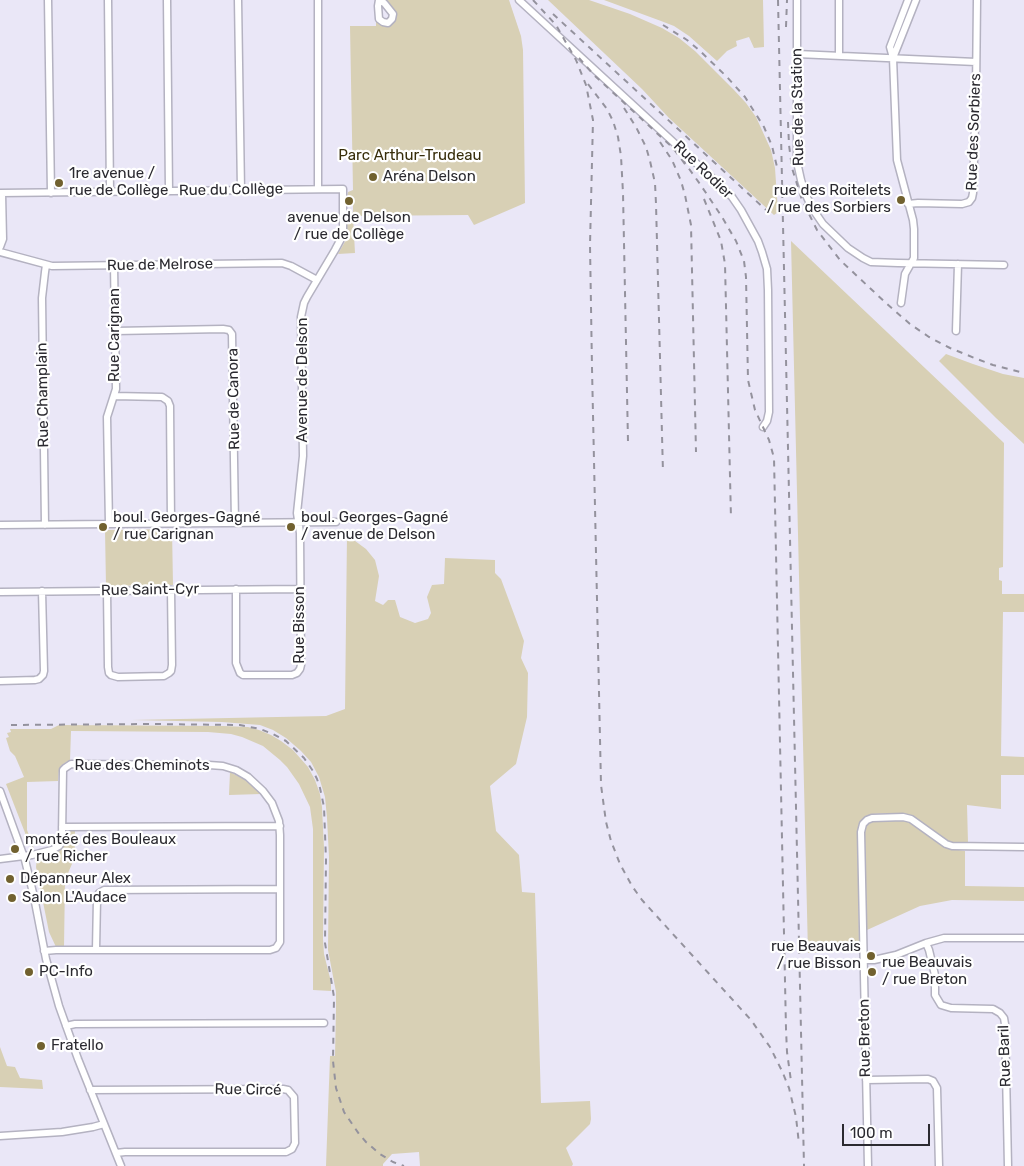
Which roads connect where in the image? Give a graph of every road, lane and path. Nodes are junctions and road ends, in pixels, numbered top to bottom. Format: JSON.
{"nodes":[{"id":1,"x":48,"y":0,"type":"edge"},
{"id":2,"x":108,"y":0,"type":"edge"},
{"id":3,"x":167,"y":0,"type":"edge"},
{"id":4,"x":238,"y":0,"type":"edge"},
{"id":5,"x":318,"y":0,"type":"edge"},
{"id":6,"x":519,"y":0,"type":"edge"},
{"id":7,"x":797,"y":0,"type":"edge"},
{"id":8,"x":839,"y":0,"type":"edge"},
{"id":9,"x":908,"y":0,"type":"edge"},
{"id":10,"x":916,"y":0,"type":"edge"},
{"id":11,"x":977,"y":0,"type":"edge"},
{"id":12,"x":797,"y":54,"type":"junction"},
{"id":13,"x":839,"y":56,"type":"junction"},
{"id":14,"x":893,"y":58,"type":"junction"},
{"id":15,"x":976,"y":62,"type":"junction"},
{"id":16,"x":318,"y":189,"type":"junction"},
{"id":17,"x":343,"y":189,"type":"joint"},
{"id":18,"x":241,"y":190,"type":"junction"},
{"id":19,"x":169,"y":191,"type":"junction"},
{"id":20,"x":110,"y":192,"type":"junction"},
{"id":21,"x":1,"y":193,"type":"edge"},
{"id":22,"x":51,"y":193,"type":"junction"},
{"id":23,"x":908,"y":204,"type":"junction"},
{"id":24,"x":0,"y":248,"type":"edge"},
{"id":25,"x":0,"y":252,"type":"edge"},
{"id":26,"x":911,"y":263,"type":"junction"},
{"id":27,"x":958,"y":264,"type":"junction"},
{"id":28,"x":46,"y":265,"type":"junction"},
{"id":29,"x":114,"y":265,"type":"junction"},
{"id":30,"x":1004,"y":265,"type":"dead end"},
{"id":31,"x":317,"y":280,"type":"junction"},
{"id":32,"x":901,"y":303,"type":"dead end"},
{"id":33,"x":115,"y":331,"type":"junction"},
{"id":34,"x":956,"y":331,"type":"dead end"},
{"id":35,"x":114,"y":396,"type":"junction"},
{"id":36,"x":763,"y":427,"type":"dead end"},
{"id":37,"x":298,"y":522,"type":"junction"},
{"id":38,"x":336,"y":522,"type":"dead end"},
{"id":39,"x":171,"y":523,"type":"junction"},
{"id":40,"x":235,"y":523,"type":"junction"},
{"id":41,"x":109,"y":524,"type":"junction"},
{"id":42,"x":0,"y":525,"type":"edge"},
{"id":43,"x":45,"y":525,"type":"junction"},
{"id":44,"x":300,"y":588,"type":"junction"},
{"id":45,"x":236,"y":589,"type":"junction"},
{"id":46,"x":107,"y":590,"type":"junction"},
{"id":47,"x":172,"y":590,"type":"junction"},
{"id":48,"x":42,"y":591,"type":"junction"},
{"id":49,"x":0,"y":592,"type":"edge"},
{"id":50,"x":0,"y":681,"type":"edge"},
{"id":51,"x":0,"y":791,"type":"edge"},
{"id":52,"x":280,"y":826,"type":"junction"},
{"id":53,"x":62,"y":827,"type":"junction"},
{"id":54,"x":1024,"y":848,"type":"edge"},
{"id":55,"x":24,"y":856,"type":"junction"},
{"id":56,"x":0,"y":859,"type":"edge"},
{"id":57,"x":280,"y":889,"type":"junction"},
{"id":58,"x":1024,"y":938,"type":"edge"},
{"id":59,"x":926,"y":943,"type":"junction"},
{"id":60,"x":96,"y":950,"type":"junction"},
{"id":61,"x":44,"y":951,"type":"junction"},
{"id":62,"x":864,"y":960,"type":"junction"},
{"id":63,"x":324,"y":1023,"type":"dead end"},
{"id":64,"x":66,"y":1026,"type":"junction"},
{"id":65,"x":866,"y":1080,"type":"junction"},
{"id":66,"x":90,"y":1090,"type":"junction"},
{"id":67,"x":104,"y":1124,"type":"junction"},
{"id":68,"x":0,"y":1136,"type":"edge"},
{"id":69,"x":116,"y":1153,"type":"junction"},
{"id":70,"x":122,"y":1166,"type":"edge"},
{"id":71,"x":868,"y":1166,"type":"edge"},
{"id":72,"x":938,"y":1166,"type":"edge"},
{"id":73,"x":1008,"y":1166,"type":"edge"}],
"edges":[{"from":1,"to":22,"type":"street"},
{"from":2,"to":20,"type":"street"},
{"from":3,"to":19,"type":"street"},
{"from":4,"to":18,"type":"street"},
{"from":5,"to":16,"type":"street"},
{"from":6,"to":36,"type":"street","name":"Rue Rodier"},
{"from":7,"to":12,"type":"street","name":"Rue de la Station"},
{"from":8,"to":13,"type":"street"},
{"from":9,"to":14,"type":"street"},
{"from":10,"to":14,"type":"street"},
{"from":11,"to":15,"type":"street","name":"Rue des Sorbiers"},
{"from":12,"to":13,"type":"street"},
{"from":12,"to":26,"type":"street","name":"Rue de la Station"},
{"from":13,"to":14,"type":"street"},
{"from":14,"to":15,"type":"street"},
{"from":14,"to":23,"type":"street"},
{"from":15,"to":23,"type":"street","name":"Rue des Sorbiers"},
{"from":16,"to":17,"type":"street","name":"Rue du Collège"},
{"from":16,"to":18,"type":"street","name":"Rue du Collège"},
{"from":17,"to":31,"type":"street","name":"Avenue de Delson"},
{"from":18,"to":19,"type":"street","name":"Rue du Collège"},
{"from":19,"to":20,"type":"street","name":"Rue du Collège"},
{"from":20,"to":22,"type":"street","name":"Rue du Collège"},
{"from":21,"to":22,"type":"street","name":"Rue du Collège"},
{"from":21,"to":24,"type":"street"},
{"from":23,"to":26,"type":"street"},
{"from":25,"to":28,"type":"street","name":"Rue de Melrose"},
{"from":26,"to":27,"type":"street","name":"Rue de la Station"},
{"from":26,"to":32,"type":"street"},
{"from":27,"to":30,"type":"street","name":"Rue de la Station"},
{"from":27,"to":34,"type":"street"},
{"from":28,"to":29,"type":"street","name":"Rue de Melrose"},
{"from":28,"to":43,"type":"street","name":"Rue Champlain"},
{"from":29,"to":31,"type":"street","name":"Rue de Melrose"},
{"from":29,"to":33,"type":"street","name":"Rue Carignan"},
{"from":31,"to":37,"type":"street","name":"Avenue de Delson"},
{"from":33,"to":35,"type":"street","name":"Rue Carignan"},
{"from":33,"to":40,"type":"street","name":"Rue de Canora"},
{"from":35,"to":39,"type":"street"},
{"from":35,"to":41,"type":"street","name":"Rue Carignan"},
{"from":37,"to":38,"type":"street"},
{"from":37,"to":40,"type":"street"},
{"from":37,"to":44,"type":"street","name":"Rue Bisson"},
{"from":39,"to":40,"type":"street"},
{"from":39,"to":41,"type":"street"},
{"from":41,"to":43,"type":"street"},
{"from":42,"to":43,"type":"street"},
{"from":44,"to":45,"type":"street","name":"Rue Saint-Cyr"},
{"from":44,"to":45,"type":"street","name":"Rue Bisson"},
{"from":45,"to":47,"type":"street","name":"Rue Saint-Cyr"},
{"from":46,"to":47,"type":"street","name":"Rue Saint-Cyr"},
{"from":46,"to":47,"type":"street"},
{"from":46,"to":48,"type":"street","name":"Rue Saint-Cyr"},
{"from":48,"to":49,"type":"street","name":"Rue Saint-Cyr"},
{"from":48,"to":50,"type":"street"},
{"from":51,"to":55,"type":"street"},
{"from":52,"to":53,"type":"street"},
{"from":52,"to":53,"type":"street","name":"Rue des Cheminots"},
{"from":52,"to":57,"type":"street","name":"Rue des Cheminots"},
{"from":53,"to":55,"type":"street","name":"Rue des Cheminots"},
{"from":54,"to":62,"type":"street","name":"Rue Breton"},
{"from":55,"to":56,"type":"street"},
{"from":55,"to":61,"type":"street"},
{"from":57,"to":60,"type":"street"},
{"from":57,"to":60,"type":"street","name":"Rue des Cheminots"},
{"from":58,"to":59,"type":"street"},
{"from":59,"to":62,"type":"street"},
{"from":59,"to":73,"type":"street","name":"Rue Baril"},
{"from":60,"to":61,"type":"street","name":"Rue des Cheminots"},
{"from":61,"to":64,"type":"street"},
{"from":62,"to":65,"type":"street","name":"Rue Breton"},
{"from":63,"to":64,"type":"street"},
{"from":64,"to":66,"type":"street"},
{"from":65,"to":71,"type":"street","name":"Rue Breton"},
{"from":65,"to":72,"type":"street"},
{"from":66,"to":67,"type":"street"},
{"from":66,"to":69,"type":"street","name":"Rue Circé"},
{"from":67,"to":68,"type":"street"},
{"from":67,"to":69,"type":"street"},
{"from":69,"to":70,"type":"street"}]}
